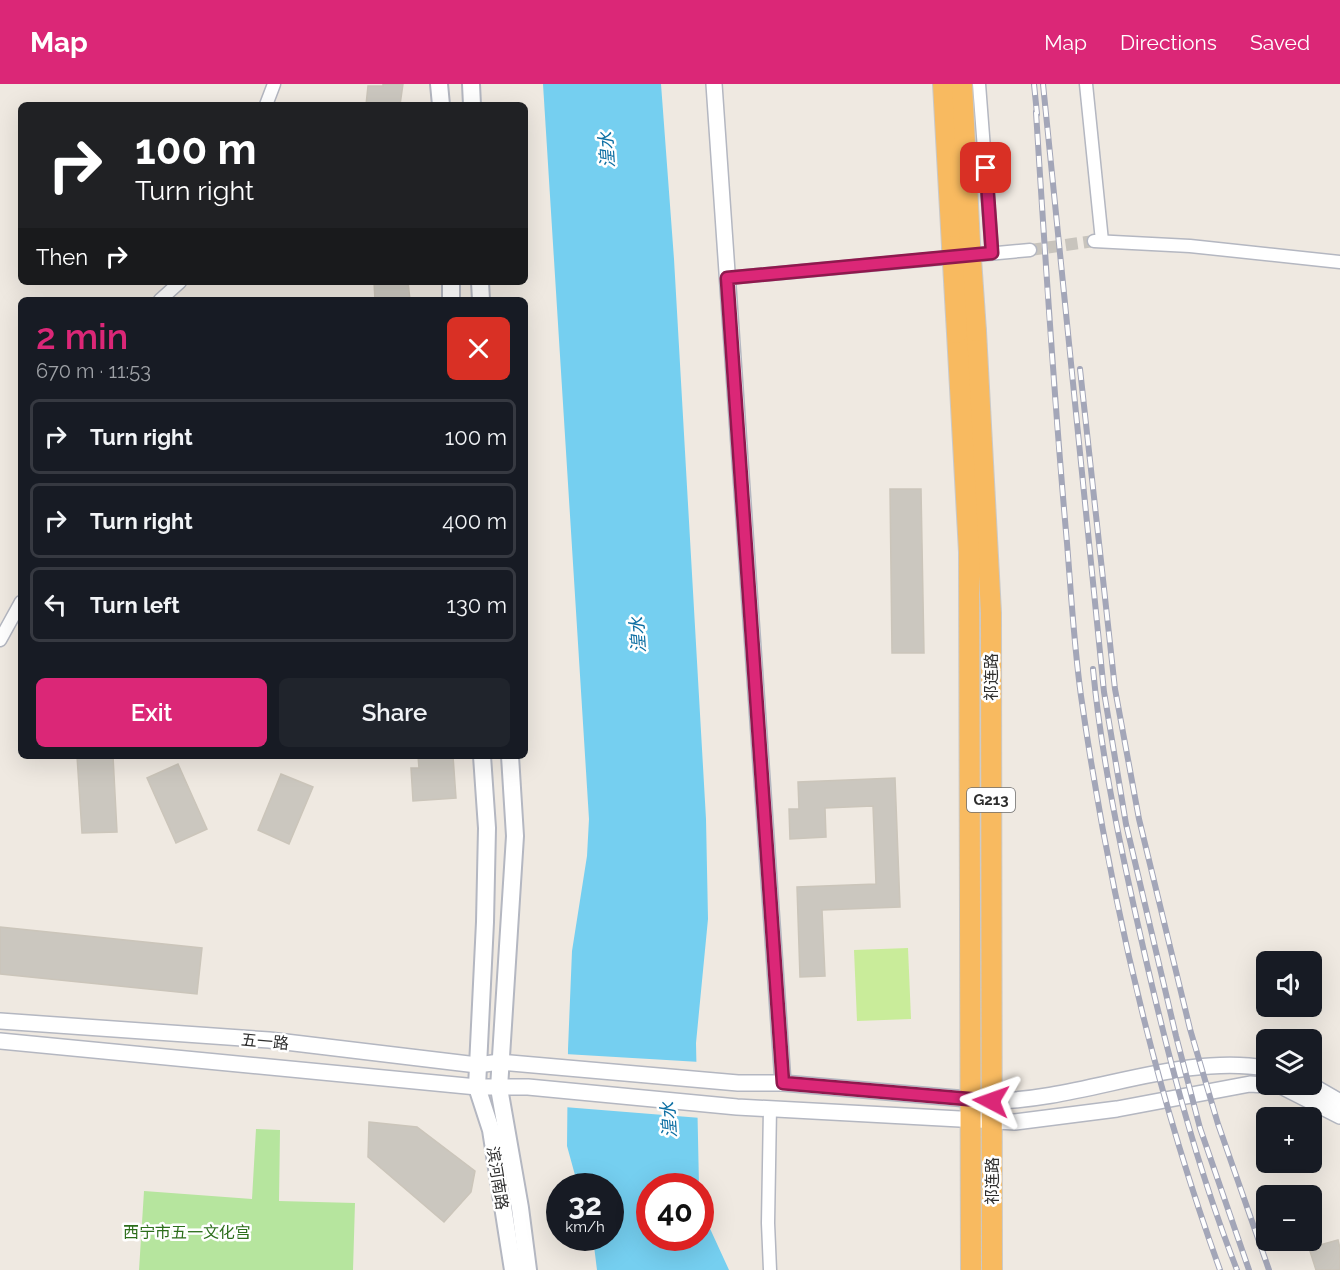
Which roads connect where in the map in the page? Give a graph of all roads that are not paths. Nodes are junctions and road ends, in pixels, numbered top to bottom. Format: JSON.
{"nodes":[{"id":1,"x":274,"y":84,"type":"edge"},
{"id":2,"x":439,"y":84,"type":"edge"},
{"id":3,"x":471,"y":84,"type":"edge"},
{"id":4,"x":714,"y":84,"type":"edge"},
{"id":5,"x":944,"y":84,"type":"edge"},
{"id":6,"x":962,"y":84,"type":"edge"},
{"id":7,"x":979,"y":84,"type":"edge"},
{"id":8,"x":1086,"y":84,"type":"edge"},
{"id":9,"x":267,"y":102,"type":"edge"},
{"id":10,"x":441,"y":102,"type":"edge"},
{"id":11,"x":472,"y":102,"type":"edge"},
{"id":12,"x":961,"y":245,"type":"junction"},
{"id":13,"x":1030,"y":250,"type":"tunnel mouth"},
{"id":14,"x":992,"y":253,"type":"junction"},
{"id":15,"x":1340,"y":262,"type":"edge"},
{"id":16,"x":727,"y":278,"type":"junction"},
{"id":17,"x":176,"y":285,"type":"edge"},
{"id":18,"x":162,"y":297,"type":"edge"},
{"id":19,"x":967,"y":332,"type":"junction"},
{"id":20,"x":18,"y":607,"type":"edge"},
{"id":21,"x":0,"y":640,"type":"edge"},
{"id":22,"x":482,"y":759,"type":"edge"},
{"id":23,"x":510,"y":759,"type":"edge"},
{"id":24,"x":0,"y":1021,"type":"edge"},
{"id":25,"x":0,"y":1041,"type":"edge"},
{"id":26,"x":500,"y":1062,"type":"junction"},
{"id":27,"x":477,"y":1065,"type":"junction"},
{"id":28,"x":1256,"y":1066,"type":"edge"},
{"id":29,"x":783,"y":1083,"type":"junction"},
{"id":30,"x":477,"y":1087,"type":"junction"},
{"id":31,"x":499,"y":1088,"type":"junction"},
{"id":32,"x":1322,"y":1092,"type":"edge"},
{"id":33,"x":991,"y":1101,"type":"junction"},
{"id":34,"x":1340,"y":1102,"type":"edge"},
{"id":35,"x":770,"y":1108,"type":"junction"},
{"id":36,"x":971,"y":1109,"type":"junction"},
{"id":37,"x":1340,"y":1116,"type":"edge"},
{"id":38,"x":992,"y":1121,"type":"junction"},
{"id":39,"x":513,"y":1270,"type":"edge"},
{"id":40,"x":528,"y":1270,"type":"edge"},
{"id":41,"x":770,"y":1270,"type":"edge"},
{"id":42,"x":971,"y":1270,"type":"edge"},
{"id":43,"x":992,"y":1270,"type":"edge"}],
"edges":[{"from":1,"to":9,"type":"street"},
{"from":2,"to":10,"type":"main road"},
{"from":3,"to":11,"type":"main road"},
{"from":4,"to":16,"type":"street"},
{"from":5,"to":12,"type":"highway","name":"祁连路","number":"G213"},
{"from":6,"to":12,"type":"highway","name":"祁连路","number":"G213"},
{"from":7,"to":14,"type":"street"},
{"from":8,"to":15,"type":"street"},
{"from":12,"to":19,"type":"highway","name":"祁连路","number":"G213","bridge":true},
{"from":13,"to":14,"type":"street"},
{"from":14,"to":16,"type":"street"},
{"from":16,"to":29,"type":"street"},
{"from":17,"to":18,"type":"street"},
{"from":19,"to":33,"type":"highway","name":"祁连路","number":"G213"},
{"from":19,"to":36,"type":"highway","name":"祁连路","number":"G213"},
{"from":20,"to":21,"type":"street"},
{"from":22,"to":27,"type":"main road","name":"滨河南路"},
{"from":23,"to":26,"type":"main road"},
{"from":24,"to":27,"type":"street","name":"五一路"},
{"from":25,"to":30,"type":"street","name":"五一路"},
{"from":26,"to":27,"type":"street","name":"五一路"},
{"from":26,"to":29,"type":"street","name":"五一路"},
{"from":26,"to":31,"type":"main road"},
{"from":27,"to":30,"type":"main road","name":"滨河南路"},
{"from":28,"to":33,"type":"street"},
{"from":29,"to":36,"type":"street","name":"五一路"},
{"from":30,"to":31,"type":"street","name":"五一路"},
{"from":30,"to":39,"type":"main road","name":"滨河南路"},
{"from":31,"to":35,"type":"street","name":"五一路"},
{"from":31,"to":40,"type":"main road"},
{"from":32,"to":34,"type":"street"},
{"from":33,"to":36,"type":"street"},
{"from":33,"to":38,"type":"highway","name":"祁连路","number":"G213"},
{"from":35,"to":36,"type":"street","name":"五一路"},
{"from":35,"to":41,"type":"street"},
{"from":36,"to":38,"type":"street"},
{"from":36,"to":42,"type":"highway","name":"祁连路","number":"G213"},
{"from":37,"to":38,"type":"street"},
{"from":38,"to":43,"type":"highway","name":"祁连路","number":"G213"}]}
